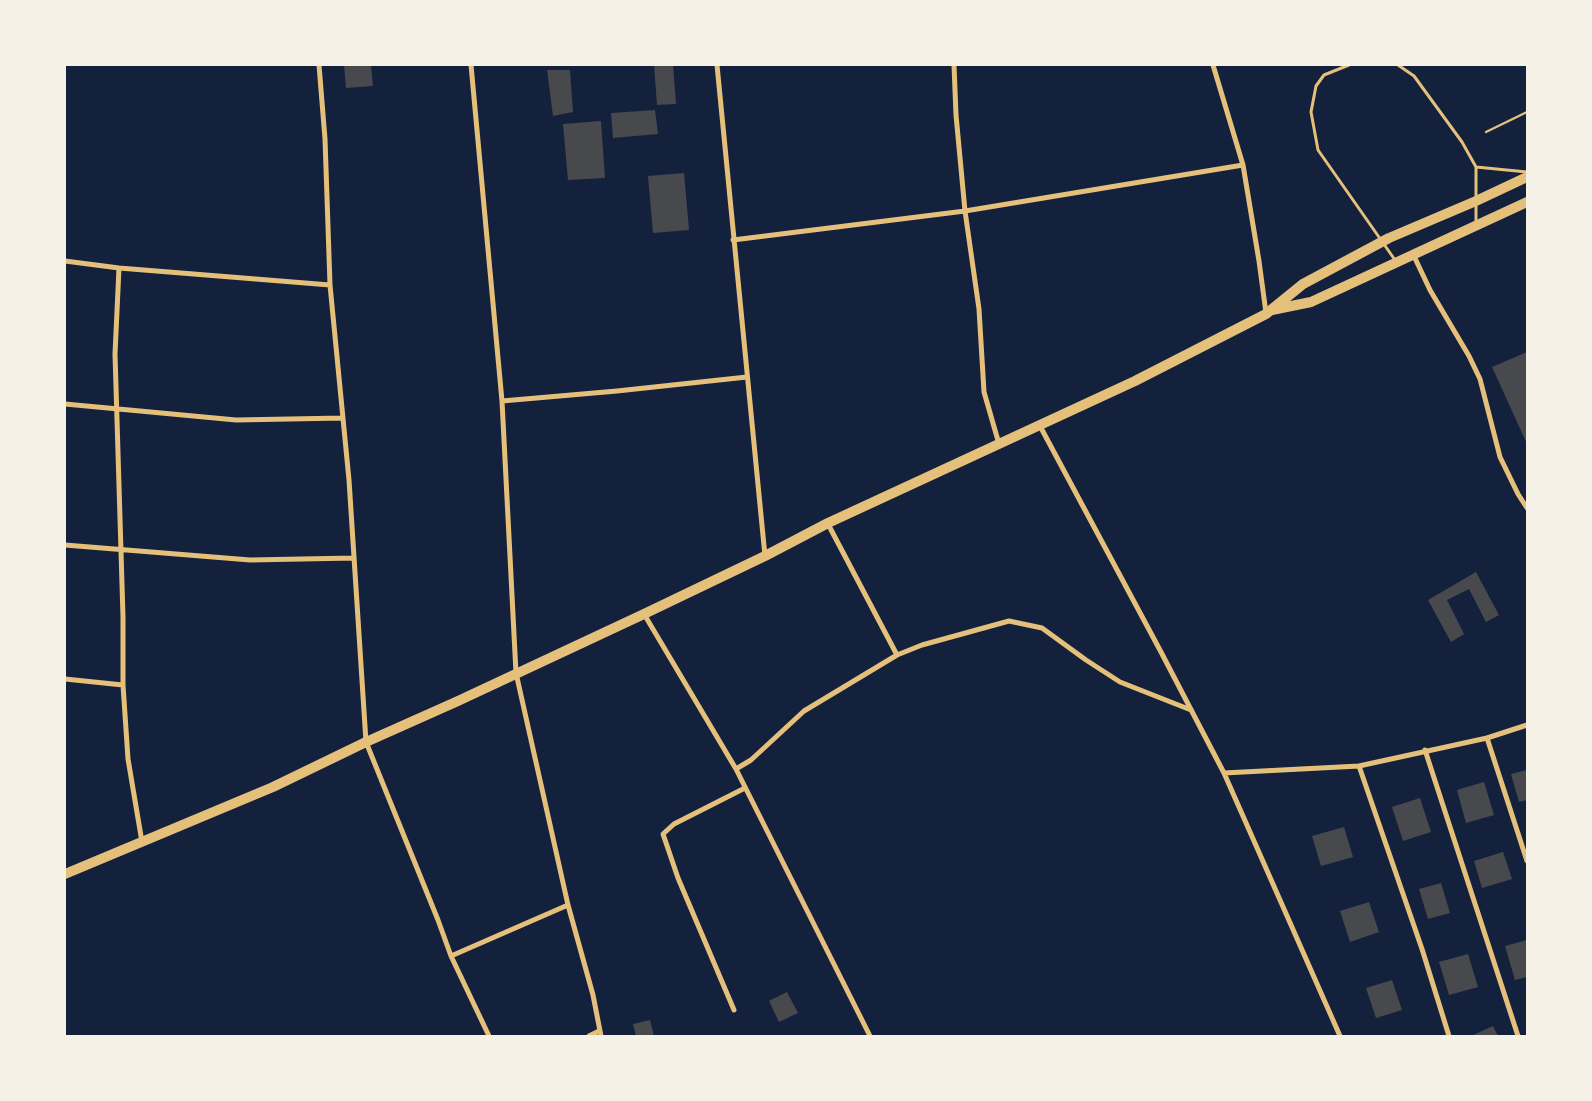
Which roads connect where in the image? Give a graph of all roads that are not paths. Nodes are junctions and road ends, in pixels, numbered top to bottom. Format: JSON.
{"nodes":[{"id":1,"x":318,"y":65,"type":"edge"},
{"id":2,"x":471,"y":65,"type":"edge"},
{"id":3,"x":717,"y":65,"type":"edge"},
{"id":4,"x":954,"y":65,"type":"edge"},
{"id":5,"x":1213,"y":65,"type":"edge"},
{"id":6,"x":1349,"y":65,"type":"edge"},
{"id":7,"x":1398,"y":65,"type":"edge"},
{"id":8,"x":1243,"y":165,"type":"junction"},
{"id":9,"x":1476,"y":167,"type":"junction"},
{"id":10,"x":1527,"y":172,"type":"edge"},
{"id":11,"x":1527,"y":177,"type":"edge"},
{"id":12,"x":1476,"y":201,"type":"junction"},
{"id":13,"x":1527,"y":202,"type":"edge"},
{"id":14,"x":965,"y":211,"type":"junction"},
{"id":15,"x":1476,"y":225,"type":"junction"},
{"id":16,"x":733,"y":240,"type":"junction"},
{"id":17,"x":1382,"y":243,"type":"junction"},
{"id":18,"x":1413,"y":254,"type":"junction"},
{"id":19,"x":65,"y":261,"type":"edge"},
{"id":20,"x":1396,"y":262,"type":"junction"},
{"id":21,"x":119,"y":268,"type":"junction"},
{"id":22,"x":330,"y":285,"type":"junction"},
{"id":23,"x":1269,"y":312,"type":"junction"},
{"id":24,"x":747,"y":377,"type":"junction"},
{"id":25,"x":502,"y":401,"type":"junction"},
{"id":26,"x":65,"y":404,"type":"edge"},
{"id":27,"x":117,"y":410,"type":"junction"},
{"id":28,"x":343,"y":418,"type":"junction"},
{"id":29,"x":1040,"y":426,"type":"junction"},
{"id":30,"x":999,"y":444,"type":"junction"},
{"id":31,"x":1527,"y":508,"type":"edge"},
{"id":32,"x":828,"y":523,"type":"junction"},
{"id":33,"x":65,"y":545,"type":"edge"},
{"id":34,"x":122,"y":549,"type":"junction"},
{"id":35,"x":765,"y":556,"type":"junction"},
{"id":36,"x":354,"y":558,"type":"junction"},
{"id":37,"x":644,"y":614,"type":"junction"},
{"id":38,"x":897,"y":655,"type":"junction"},
{"id":39,"x":516,"y":673,"type":"junction"},
{"id":40,"x":65,"y":678,"type":"edge"},
{"id":41,"x":123,"y":686,"type":"junction"},
{"id":42,"x":1191,"y":710,"type":"junction"},
{"id":43,"x":1527,"y":726,"type":"edge"},
{"id":44,"x":1487,"y":738,"type":"junction"},
{"id":45,"x":366,"y":742,"type":"junction"},
{"id":46,"x":1425,"y":750,"type":"junction"},
{"id":47,"x":1358,"y":766,"type":"junction"},
{"id":48,"x":736,"y":769,"type":"junction"},
{"id":49,"x":1224,"y":773,"type":"junction"},
{"id":50,"x":745,"y":788,"type":"junction"},
{"id":51,"x":142,"y":842,"type":"junction"},
{"id":52,"x":1527,"y":861,"type":"edge"},
{"id":53,"x":65,"y":874,"type":"edge"},
{"id":54,"x":568,"y":905,"type":"junction"},
{"id":55,"x":451,"y":956,"type":"junction"},
{"id":56,"x":734,"y":1010,"type":"dead end"},
{"id":57,"x":600,"y":1034,"type":"edge"},
{"id":58,"x":489,"y":1036,"type":"edge"},
{"id":59,"x":589,"y":1036,"type":"edge"},
{"id":60,"x":870,"y":1036,"type":"edge"},
{"id":61,"x":1340,"y":1036,"type":"edge"},
{"id":62,"x":1449,"y":1036,"type":"edge"},
{"id":63,"x":1518,"y":1036,"type":"edge"}],
"edges":[{"from":1,"to":22,"type":"street"},
{"from":2,"to":25,"type":"street"},
{"from":3,"to":16,"type":"street"},
{"from":4,"to":14,"type":"street"},
{"from":5,"to":8,"type":"street"},
{"from":6,"to":17,"type":"lane"},
{"from":7,"to":9,"type":"lane"},
{"from":8,"to":14,"type":"street"},
{"from":8,"to":23,"type":"street"},
{"from":9,"to":10,"type":"lane"},
{"from":9,"to":12,"type":"lane"},
{"from":11,"to":12,"type":"main road"},
{"from":12,"to":15,"type":"lane"},
{"from":12,"to":17,"type":"main road"},
{"from":13,"to":15,"type":"main road"},
{"from":14,"to":16,"type":"street"},
{"from":14,"to":30,"type":"street"},
{"from":15,"to":18,"type":"main road"},
{"from":16,"to":24,"type":"street"},
{"from":17,"to":20,"type":"lane"},
{"from":17,"to":23,"type":"main road"},
{"from":18,"to":20,"type":"main road"},
{"from":18,"to":31,"type":"street"},
{"from":19,"to":21,"type":"street"},
{"from":20,"to":23,"type":"main road"},
{"from":21,"to":22,"type":"street"},
{"from":21,"to":27,"type":"street"},
{"from":22,"to":28,"type":"street"},
{"from":23,"to":29,"type":"main road"},
{"from":24,"to":25,"type":"street"},
{"from":24,"to":35,"type":"street"},
{"from":25,"to":39,"type":"street"},
{"from":26,"to":27,"type":"street"},
{"from":27,"to":28,"type":"street"},
{"from":27,"to":34,"type":"street"},
{"from":28,"to":36,"type":"street"},
{"from":29,"to":30,"type":"main road"},
{"from":29,"to":42,"type":"street"},
{"from":30,"to":32,"type":"main road"},
{"from":32,"to":35,"type":"main road"},
{"from":32,"to":38,"type":"street"},
{"from":33,"to":34,"type":"street"},
{"from":34,"to":36,"type":"street"},
{"from":34,"to":41,"type":"street"},
{"from":35,"to":37,"type":"main road"},
{"from":36,"to":45,"type":"street"},
{"from":37,"to":39,"type":"main road"},
{"from":37,"to":48,"type":"street"},
{"from":38,"to":42,"type":"street"},
{"from":38,"to":48,"type":"street"},
{"from":39,"to":45,"type":"main road"},
{"from":39,"to":54,"type":"street"},
{"from":40,"to":41,"type":"street"},
{"from":41,"to":51,"type":"street"},
{"from":42,"to":49,"type":"street"},
{"from":43,"to":44,"type":"street"},
{"from":44,"to":46,"type":"street"},
{"from":44,"to":52,"type":"street"},
{"from":45,"to":51,"type":"main road"},
{"from":45,"to":55,"type":"street"},
{"from":46,"to":47,"type":"street"},
{"from":46,"to":63,"type":"street"},
{"from":47,"to":49,"type":"street"},
{"from":47,"to":62,"type":"street"},
{"from":48,"to":50,"type":"street"},
{"from":49,"to":61,"type":"street"},
{"from":50,"to":56,"type":"street"},
{"from":50,"to":60,"type":"street"},
{"from":51,"to":53,"type":"main road"},
{"from":54,"to":55,"type":"street"},
{"from":54,"to":57,"type":"street"},
{"from":55,"to":58,"type":"street"},
{"from":57,"to":59,"type":"street"}]}
